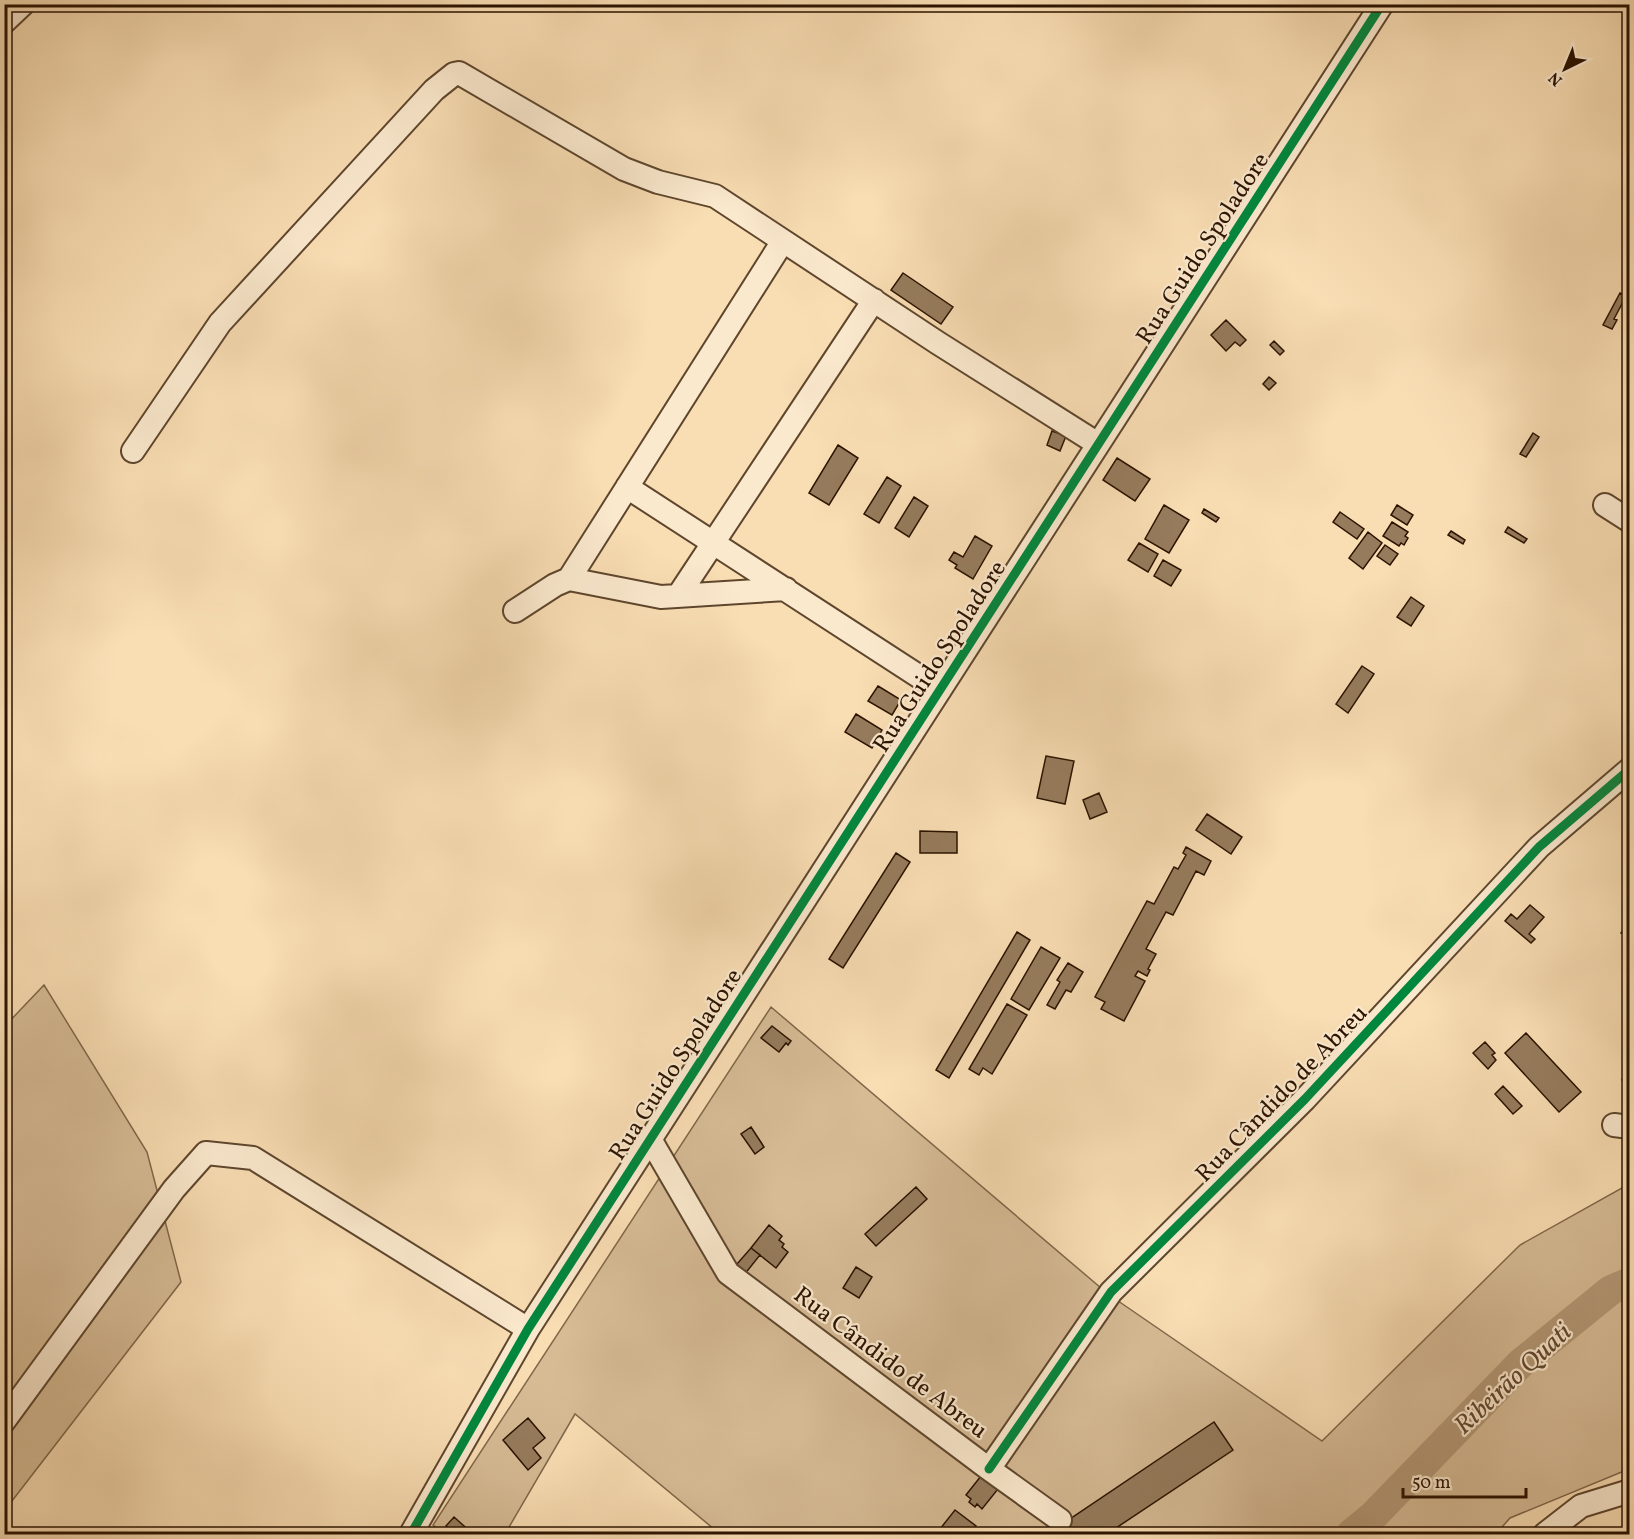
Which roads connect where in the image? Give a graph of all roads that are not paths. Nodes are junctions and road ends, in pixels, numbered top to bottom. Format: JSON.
{"nodes":[{"id":1,"x":1382,"y":4,"type":"edge"},
{"id":2,"x":783,"y":241,"type":"junction"},
{"id":3,"x":874,"y":300,"type":"junction"},
{"id":4,"x":1098,"y":444,"type":"junction"},
{"id":5,"x":134,"y":451,"type":"dead end"},
{"id":6,"x":627,"y":487,"type":"junction"},
{"id":7,"x":1605,"y":505,"type":"dead end"},
{"id":8,"x":1629,"y":521,"type":"edge"},
{"id":9,"x":714,"y":542,"type":"junction"},
{"id":10,"x":569,"y":579,"type":"junction"},
{"id":11,"x":786,"y":589,"type":"junction"},
{"id":12,"x":678,"y":596,"type":"junction"},
{"id":13,"x":515,"y":611,"type":"dead end"},
{"id":14,"x":940,"y":690,"type":"junction"},
{"id":15,"x":1629,"y":769,"type":"edge"},
{"id":16,"x":650,"y":1139,"type":"junction"},
{"id":17,"x":528,"y":1329,"type":"junction"},
{"id":18,"x":4,"y":1421,"type":"edge"},
{"id":19,"x":989,"y":1469,"type":"junction"},
{"id":20,"x":1629,"y":1491,"type":"edge"},
{"id":21,"x":1060,"y":1520,"type":"dead end"},
{"id":22,"x":415,"y":1533,"type":"edge"},
{"id":23,"x":1545,"y":1534,"type":"edge"}],
"edges":[{"from":1,"to":4,"type":"street","name":"Rua Guido Spoladore"},
{"from":2,"to":3,"type":"street"},
{"from":2,"to":5,"type":"street"},
{"from":2,"to":6,"type":"street"},
{"from":3,"to":4,"type":"street"},
{"from":3,"to":9,"type":"street"},
{"from":4,"to":14,"type":"street","name":"Rua Guido Spoladore"},
{"from":6,"to":9,"type":"street"},
{"from":6,"to":10,"type":"street"},
{"from":7,"to":8,"type":"street"},
{"from":9,"to":11,"type":"street"},
{"from":9,"to":12,"type":"street"},
{"from":10,"to":12,"type":"street"},
{"from":10,"to":13,"type":"street"},
{"from":11,"to":12,"type":"street"},
{"from":11,"to":14,"type":"street"},
{"from":14,"to":16,"type":"street","name":"Rua Guido Spoladore"},
{"from":15,"to":19,"type":"street","name":"Rua Cândido de Abreu"},
{"from":16,"to":17,"type":"street","name":"Rua Guido Spoladore"},
{"from":16,"to":19,"type":"street","name":"Rua Cândido de Abreu"},
{"from":17,"to":18,"type":"street"},
{"from":17,"to":22,"type":"street","name":"Rua Guido Spoladore"},
{"from":19,"to":21,"type":"street"},
{"from":20,"to":23,"type":"street"}]}
